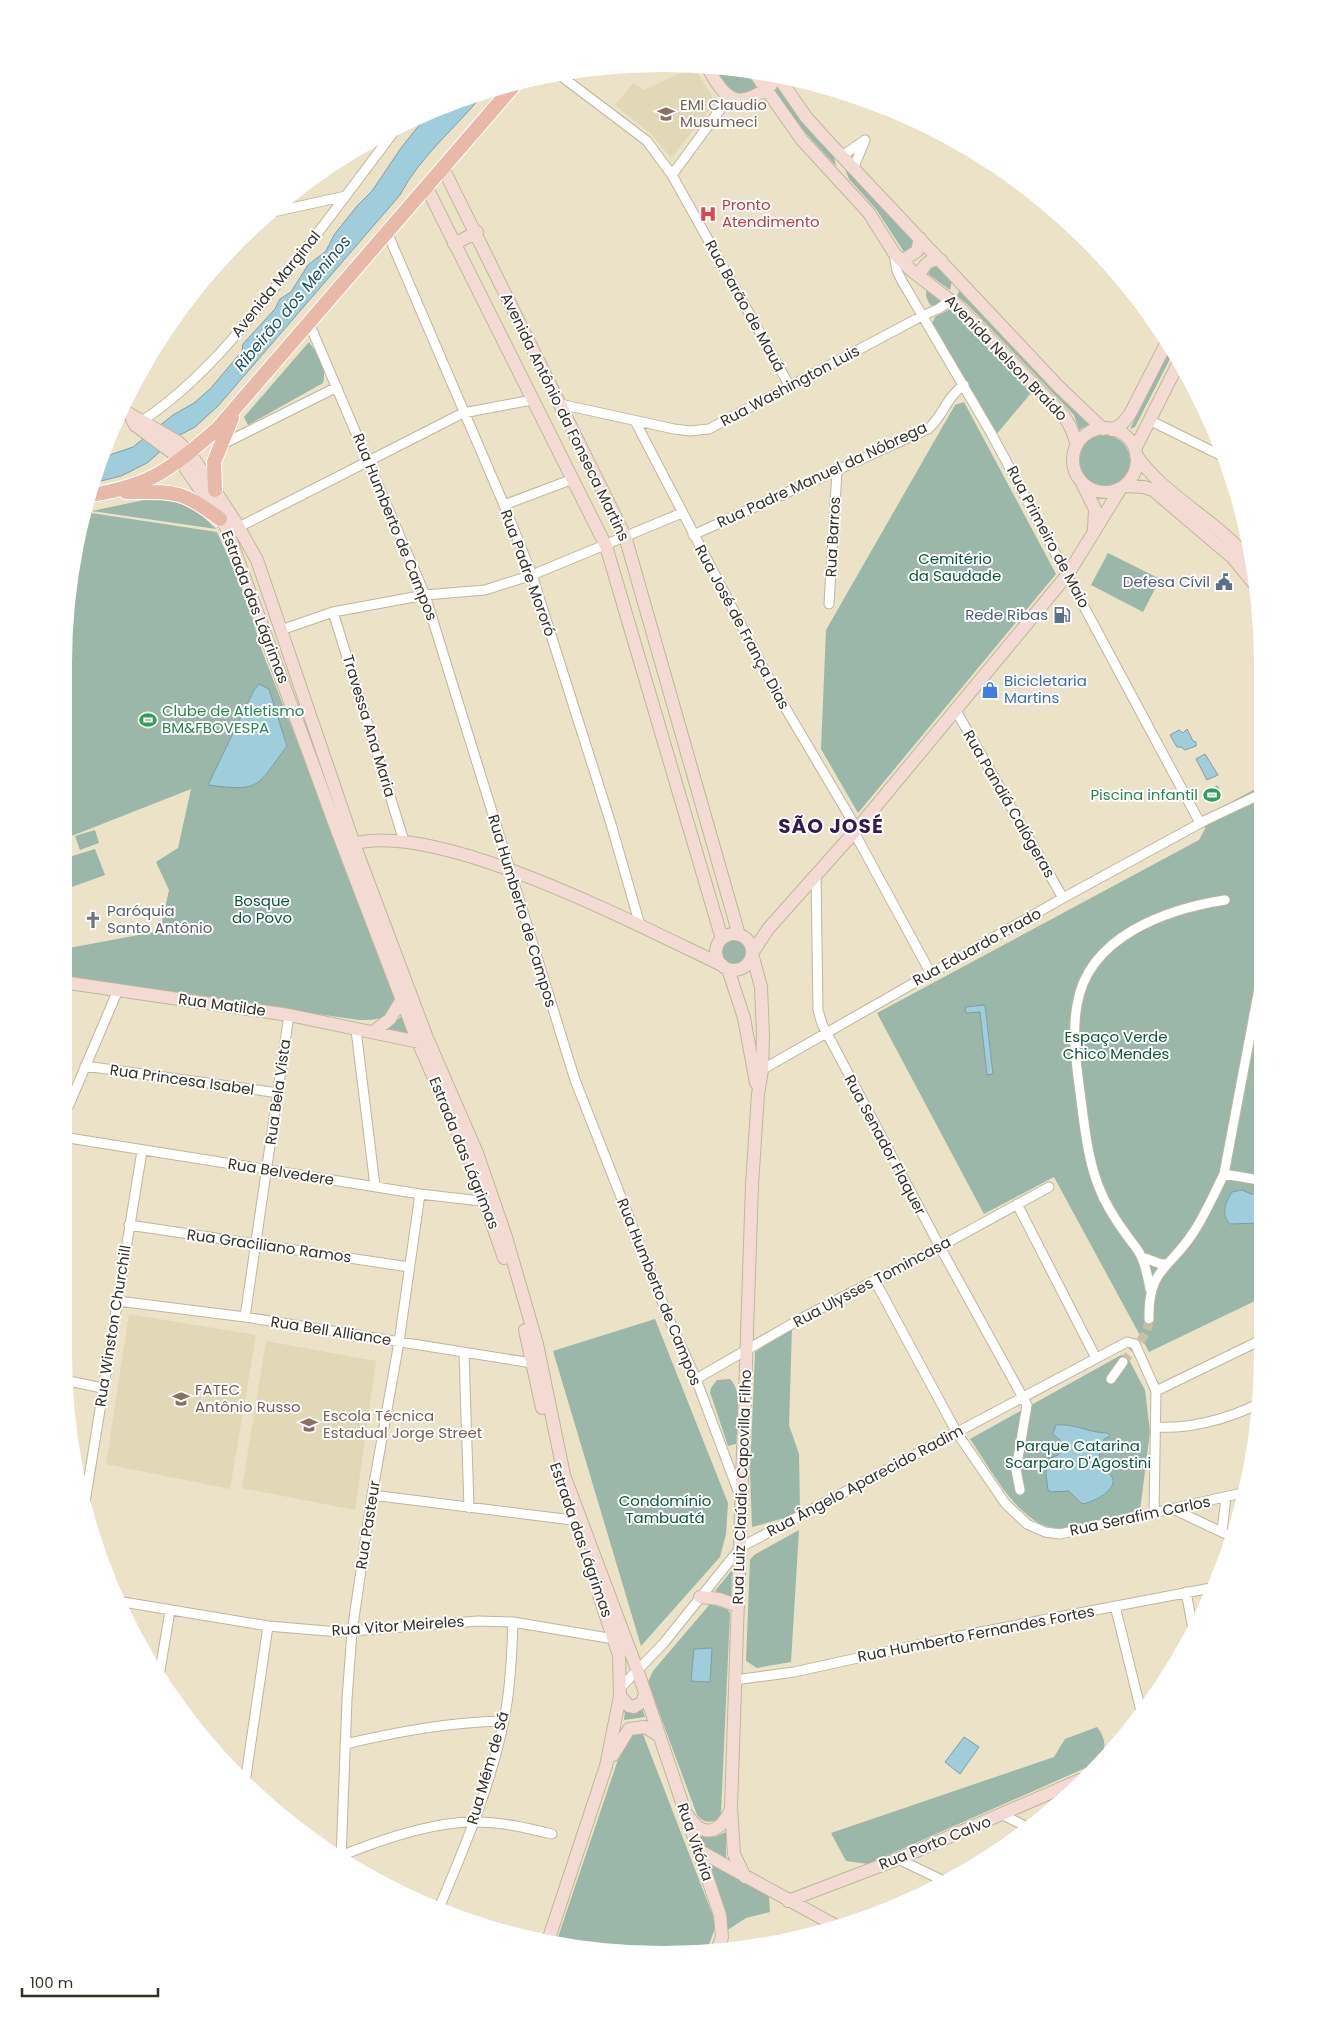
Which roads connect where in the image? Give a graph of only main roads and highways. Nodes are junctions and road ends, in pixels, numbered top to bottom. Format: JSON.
{"nodes":[{"id":1,"x":506,"y":94,"type":"edge"},
{"id":2,"x":238,"y":405,"type":"junction"},
{"id":3,"x":215,"y":490,"type":"road end"},
{"id":4,"x":105,"y":492,"type":"junction"},
{"id":5,"x":98,"y":493,"type":"edge"},
{"id":6,"x":220,"y":519,"type":"road end"}],
"edges":[{"from":1,"to":2,"type":"main road"},
{"from":2,"to":3,"type":"main road"},
{"from":2,"to":4,"type":"main road"},
{"from":4,"to":5,"type":"main road"},
{"from":4,"to":6,"type":"main road"}]}
